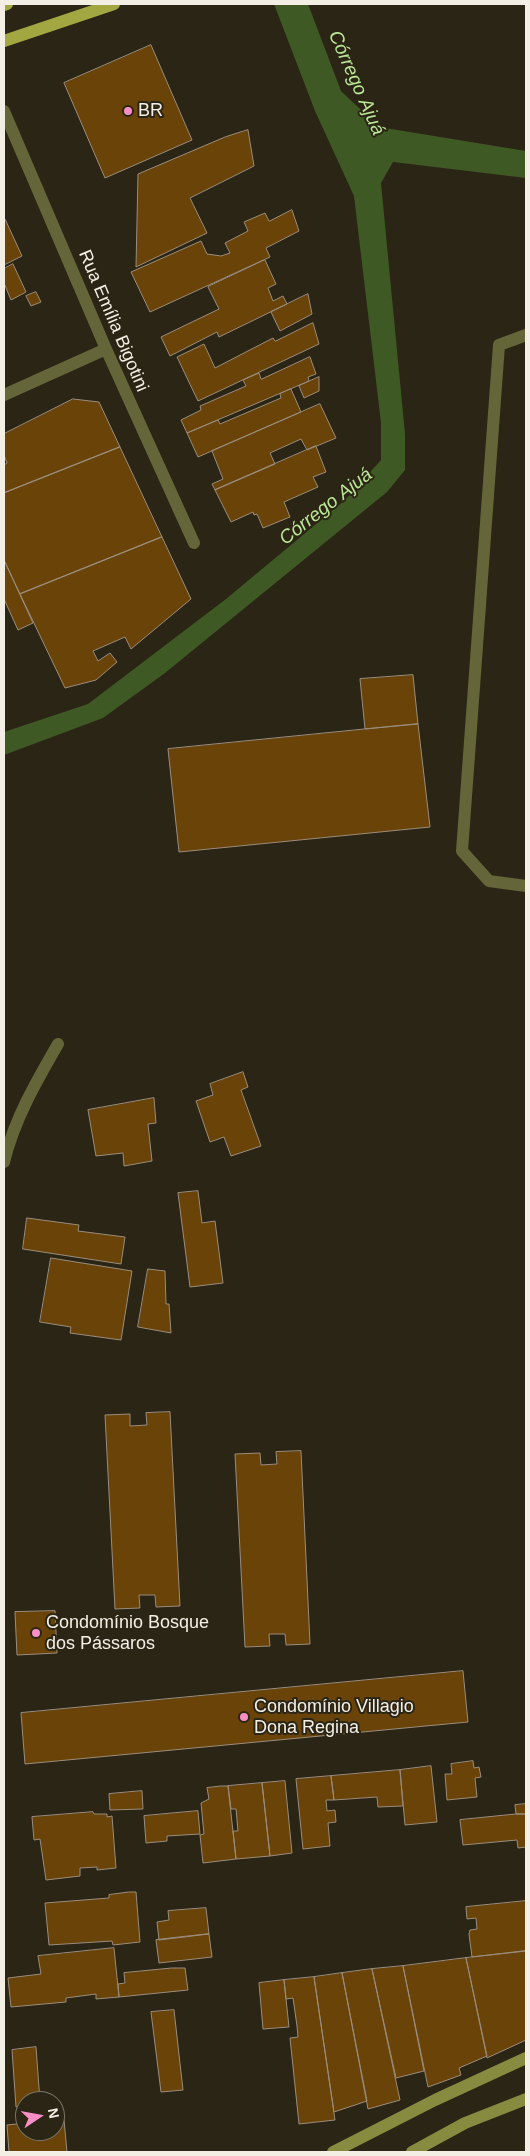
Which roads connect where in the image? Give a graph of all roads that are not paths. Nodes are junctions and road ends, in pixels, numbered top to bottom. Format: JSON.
{"nodes":[{"id":1,"x":114,"y":4,"type":"edge"},
{"id":2,"x":4,"y":41,"type":"edge"},
{"id":3,"x":4,"y":111,"type":"edge"},
{"id":4,"x":526,"y":335,"type":"edge"},
{"id":5,"x":106,"y":349,"type":"junction"},
{"id":6,"x":4,"y":395,"type":"edge"},
{"id":7,"x":194,"y":543,"type":"dead end"},
{"id":8,"x":526,"y":886,"type":"edge"},
{"id":9,"x":58,"y":1044,"type":"dead end"},
{"id":10,"x":4,"y":1162,"type":"edge"},
{"id":11,"x":526,"y":2058,"type":"edge"},
{"id":12,"x":526,"y":2098,"type":"edge"},
{"id":13,"x":332,"y":2152,"type":"edge"},
{"id":14,"x":412,"y":2152,"type":"edge"}],
"edges":[{"from":1,"to":2,"type":"main road"},
{"from":3,"to":5,"type":"street","name":"Rua Emília Bigotini"},
{"from":4,"to":8,"type":"street"},
{"from":5,"to":6,"type":"street"},
{"from":5,"to":7,"type":"street","name":"Rua Emília Bigotini"},
{"from":9,"to":10,"type":"street"},
{"from":11,"to":13,"type":"main road"},
{"from":12,"to":14,"type":"main road"}]}
